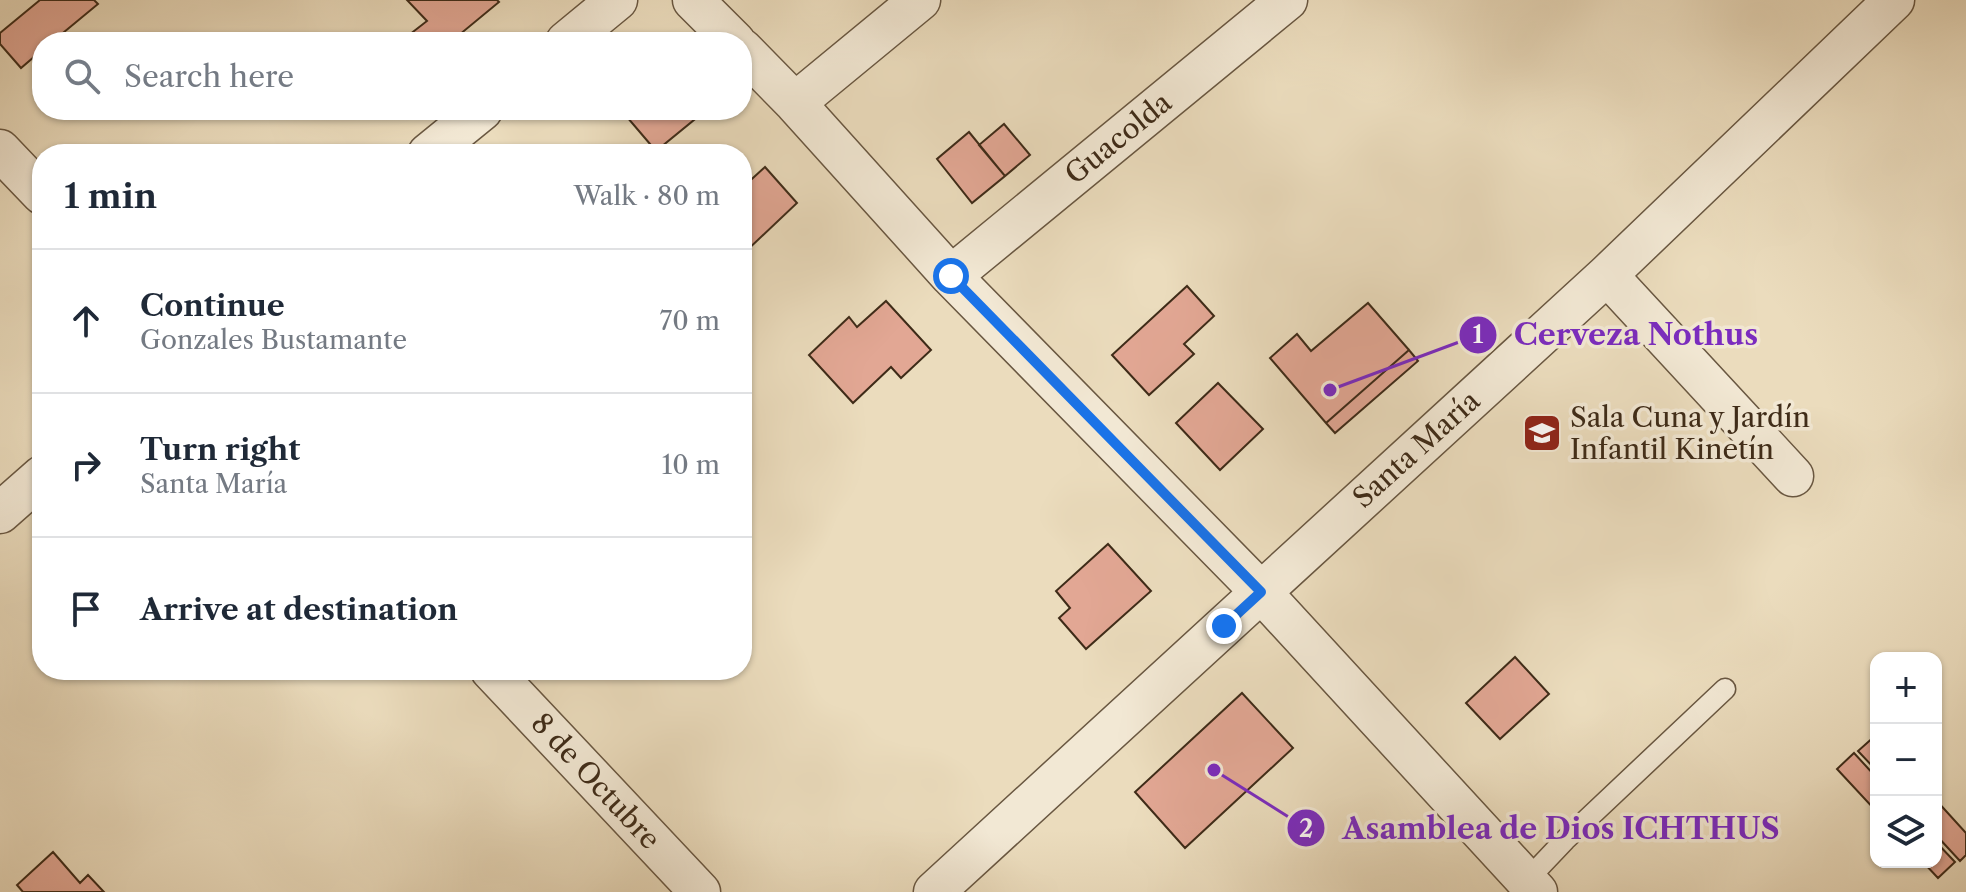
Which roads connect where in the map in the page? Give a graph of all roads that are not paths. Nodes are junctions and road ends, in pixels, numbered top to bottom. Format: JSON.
{"nodes":[{"id":1,"x":617,"y":0,"type":"edge"},
{"id":2,"x":693,"y":0,"type":"edge"},
{"id":3,"x":920,"y":0,"type":"edge"},
{"id":4,"x":1287,"y":0,"type":"edge"},
{"id":5,"x":1894,"y":0,"type":"edge"},
{"id":6,"x":578,"y":32,"type":"edge"},
{"id":7,"x":725,"y":32,"type":"edge"},
{"id":8,"x":752,"y":59,"type":"edge"},
{"id":9,"x":795,"y":103,"type":"junction"},
{"id":10,"x":470,"y":120,"type":"edge"},
{"id":11,"x":440,"y":144,"type":"edge"},
{"id":12,"x":0,"y":150,"type":"edge"},
{"id":13,"x":32,"y":184,"type":"edge"},
{"id":14,"x":1607,"y":275,"type":"junction"},
{"id":15,"x":951,"y":276,"type":"junction"},
{"id":16,"x":1793,"y":476,"type":"dead end"},
{"id":17,"x":32,"y":485,"type":"edge"},
{"id":18,"x":0,"y":513,"type":"edge"},
{"id":19,"x":1261,"y":592,"type":"junction"},
{"id":20,"x":500,"y":680,"type":"edge"},
{"id":21,"x":1725,"y":689,"type":"dead end"},
{"id":22,"x":1532,"y":886,"type":"edge"},
{"id":23,"x":700,"y":892,"type":"edge"},
{"id":24,"x":934,"y":892,"type":"edge"}],
"edges":[{"from":1,"to":6,"type":"street"},
{"from":2,"to":7,"type":"street"},
{"from":3,"to":9,"type":"street"},
{"from":4,"to":15,"type":"street","name":"Guacolda"},
{"from":5,"to":14,"type":"street","name":"Santa María"},
{"from":8,"to":9,"type":"street"},
{"from":9,"to":15,"type":"street"},
{"from":10,"to":11,"type":"street"},
{"from":12,"to":13,"type":"street"},
{"from":14,"to":16,"type":"street"},
{"from":14,"to":19,"type":"street","name":"Santa María"},
{"from":15,"to":19,"type":"street"},
{"from":17,"to":18,"type":"street"},
{"from":19,"to":22,"type":"street"},
{"from":19,"to":24,"type":"street","name":"Santa María"},
{"from":20,"to":23,"type":"street","name":"8 de Octubre"},
{"from":21,"to":22,"type":"lane"}]}
